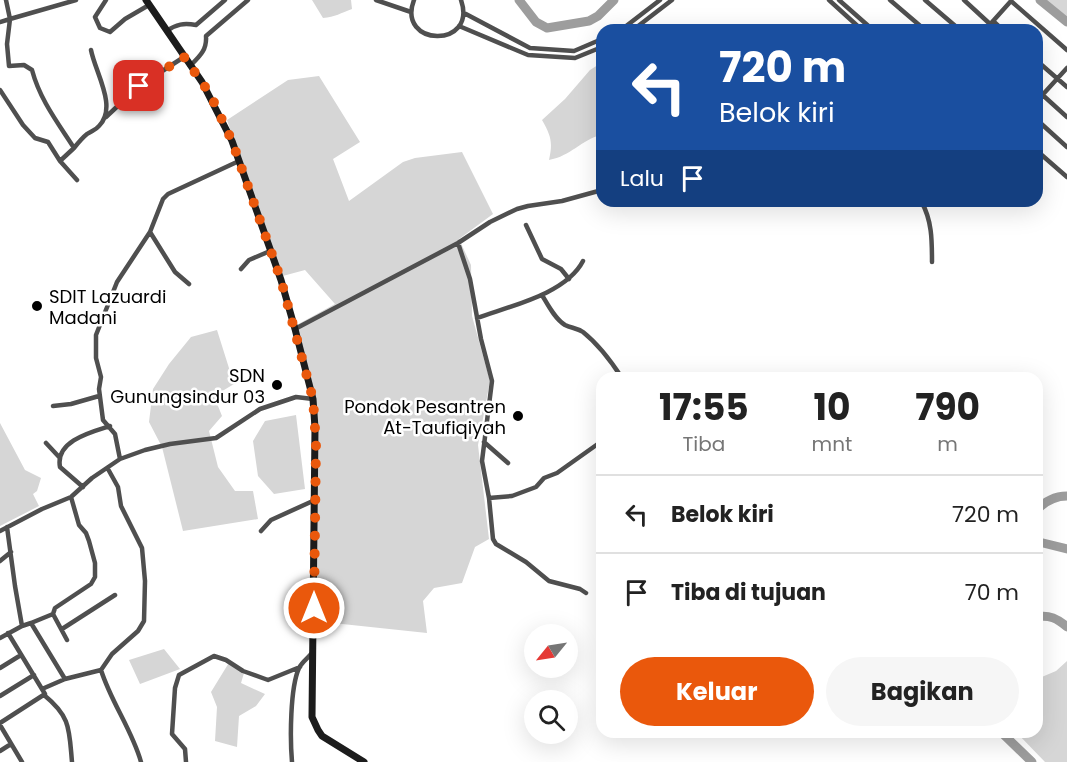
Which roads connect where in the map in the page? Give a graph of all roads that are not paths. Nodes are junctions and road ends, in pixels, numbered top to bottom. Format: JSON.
{"nodes":[{"id":1,"x":6,"y":0,"type":"edge"},
{"id":2,"x":76,"y":0,"type":"edge"},
{"id":3,"x":106,"y":0,"type":"edge"},
{"id":4,"x":225,"y":0,"type":"edge"},
{"id":5,"x":248,"y":0,"type":"edge"},
{"id":6,"x":376,"y":0,"type":"edge"},
{"id":7,"x":414,"y":0,"type":"edge"},
{"id":8,"x":461,"y":0,"type":"edge"},
{"id":9,"x":660,"y":0,"type":"edge"},
{"id":10,"x":672,"y":0,"type":"edge"},
{"id":11,"x":829,"y":0,"type":"edge"},
{"id":12,"x":839,"y":0,"type":"edge"},
{"id":13,"x":890,"y":0,"type":"edge"},
{"id":14,"x":925,"y":0,"type":"edge"},
{"id":15,"x":964,"y":0,"type":"edge"},
{"id":16,"x":147,"y":2,"type":"edge"},
{"id":17,"x":1006,"y":2,"type":"edge"},
{"id":18,"x":411,"y":12,"type":"junction"},
{"id":19,"x":464,"y":13,"type":"junction"},
{"id":20,"x":9,"y":19,"type":"junction"},
{"id":21,"x":0,"y":22,"type":"edge"},
{"id":22,"x":992,"y":22,"type":"junction"},
{"id":23,"x":629,"y":24,"type":"edge"},
{"id":24,"x":641,"y":24,"type":"edge"},
{"id":25,"x":855,"y":24,"type":"edge"},
{"id":26,"x":866,"y":24,"type":"edge"},
{"id":27,"x":918,"y":24,"type":"edge"},
{"id":28,"x":953,"y":24,"type":"edge"},
{"id":29,"x":995,"y":24,"type":"edge"},
{"id":30,"x":1037,"y":24,"type":"edge"},
{"id":31,"x":196,"y":25,"type":"junction"},
{"id":32,"x":459,"y":26,"type":"junction"},
{"id":33,"x":1043,"y":29,"type":"edge"},
{"id":34,"x":167,"y":31,"type":"junction"},
{"id":35,"x":206,"y":36,"type":"junction"},
{"id":36,"x":596,"y":42,"type":"edge"},
{"id":37,"x":596,"y":49,"type":"edge"},
{"id":38,"x":91,"y":50,"type":"dead end"},
{"id":39,"x":1067,"y":50,"type":"edge"},
{"id":40,"x":184,"y":57,"type":"junction"},
{"id":41,"x":190,"y":66,"type":"junction"},
{"id":42,"x":1043,"y":66,"type":"edge"},
{"id":43,"x":1067,"y":68,"type":"edge"},
{"id":44,"x":1058,"y":79,"type":"junction"},
{"id":45,"x":1067,"y":87,"type":"edge"},
{"id":46,"x":0,"y":90,"type":"edge"},
{"id":47,"x":1043,"y":95,"type":"joint"},
{"id":48,"x":1067,"y":117,"type":"edge"},
{"id":49,"x":105,"y":118,"type":"junction"},
{"id":50,"x":1043,"y":126,"type":"edge"},
{"id":51,"x":1067,"y":147,"type":"edge"},
{"id":52,"x":74,"y":148,"type":"junction"},
{"id":53,"x":1043,"y":156,"type":"edge"},
{"id":54,"x":60,"y":160,"type":"junction"},
{"id":55,"x":239,"y":161,"type":"junction"},
{"id":56,"x":1067,"y":177,"type":"edge"},
{"id":57,"x":77,"y":180,"type":"dead end"},
{"id":58,"x":596,"y":192,"type":"edge"},
{"id":59,"x":924,"y":207,"type":"edge"},
{"id":60,"x":526,"y":225,"type":"dead end"},
{"id":61,"x":150,"y":232,"type":"junction"},
{"id":62,"x":458,"y":243,"type":"junction"},
{"id":63,"x":270,"y":251,"type":"junction"},
{"id":64,"x":583,"y":261,"type":"dead end"},
{"id":65,"x":932,"y":262,"type":"dead end"},
{"id":66,"x":240,"y":269,"type":"dead end"},
{"id":67,"x":569,"y":279,"type":"junction"},
{"id":68,"x":189,"y":284,"type":"dead end"},
{"id":69,"x":542,"y":296,"type":"junction"},
{"id":70,"x":477,"y":318,"type":"junction"},
{"id":71,"x":295,"y":329,"type":"junction"},
{"id":72,"x":618,"y":372,"type":"edge"},
{"id":73,"x":99,"y":396,"type":"junction"},
{"id":74,"x":313,"y":399,"type":"junction"},
{"id":75,"x":53,"y":406,"type":"dead end"},
{"id":76,"x":110,"y":426,"type":"junction"},
{"id":77,"x":484,"y":442,"type":"junction"},
{"id":78,"x":46,"y":443,"type":"dead end"},
{"id":79,"x":596,"y":445,"type":"edge"},
{"id":80,"x":60,"y":458,"type":"junction"},
{"id":81,"x":120,"y":459,"type":"junction"},
{"id":82,"x":508,"y":463,"type":"dead end"},
{"id":83,"x":108,"y":469,"type":"junction"},
{"id":84,"x":83,"y":487,"type":"junction"},
{"id":85,"x":71,"y":497,"type":"junction"},
{"id":86,"x":489,"y":498,"type":"junction"},
{"id":87,"x":315,"y":500,"type":"junction"},
{"id":88,"x":7,"y":527,"type":"junction"},
{"id":89,"x":0,"y":531,"type":"edge"},
{"id":90,"x":261,"y":531,"type":"dead end"},
{"id":91,"x":11,"y":552,"type":"junction"},
{"id":92,"x":0,"y":561,"type":"edge"},
{"id":93,"x":586,"y":593,"type":"dead end"},
{"id":94,"x":115,"y":595,"type":"dead end"},
{"id":95,"x":52,"y":614,"type":"junction"},
{"id":96,"x":31,"y":623,"type":"junction"},
{"id":97,"x":22,"y":626,"type":"junction"},
{"id":98,"x":62,"y":629,"type":"junction"},
{"id":99,"x":8,"y":633,"type":"junction"},
{"id":100,"x":0,"y":638,"type":"edge"},
{"id":101,"x":67,"y":640,"type":"dead end"},
{"id":102,"x":314,"y":651,"type":"junction"},
{"id":103,"x":21,"y":655,"type":"junction"},
{"id":104,"x":300,"y":667,"type":"junction"},
{"id":105,"x":0,"y":668,"type":"edge"},
{"id":106,"x":101,"y":670,"type":"junction"},
{"id":107,"x":34,"y":675,"type":"junction"},
{"id":108,"x":65,"y":679,"type":"junction"},
{"id":109,"x":42,"y":689,"type":"junction"},
{"id":110,"x":44,"y":695,"type":"junction"},
{"id":111,"x":0,"y":696,"type":"edge"},
{"id":112,"x":0,"y":724,"type":"edge"},
{"id":113,"x":11,"y":744,"type":"junction"},
{"id":114,"x":0,"y":751,"type":"edge"},
{"id":115,"x":22,"y":762,"type":"edge"},
{"id":116,"x":72,"y":762,"type":"edge"},
{"id":117,"x":141,"y":762,"type":"edge"},
{"id":118,"x":186,"y":762,"type":"edge"},
{"id":119,"x":292,"y":762,"type":"edge"},
{"id":120,"x":364,"y":762,"type":"edge"}],
"edges":[{"from":1,"to":20,"type":"street"},
{"from":2,"to":20,"type":"street"},
{"from":3,"to":16,"type":"street"},
{"from":4,"to":31,"type":"street"},
{"from":5,"to":35,"type":"street"},
{"from":6,"to":18,"type":"street"},
{"from":7,"to":18,"type":"street"},
{"from":8,"to":19,"type":"street"},
{"from":9,"to":23,"type":"street"},
{"from":10,"to":24,"type":"street"},
{"from":11,"to":25,"type":"street"},
{"from":12,"to":26,"type":"street"},
{"from":13,"to":27,"type":"street"},
{"from":14,"to":28,"type":"street"},
{"from":15,"to":22,"type":"street"},
{"from":16,"to":34,"type":"main road"},
{"from":17,"to":22,"type":"street"},
{"from":17,"to":30,"type":"street"},
{"from":18,"to":32,"type":"street"},
{"from":19,"to":32,"type":"street"},
{"from":19,"to":36,"type":"street"},
{"from":20,"to":21,"type":"street"},
{"from":20,"to":52,"type":"street"},
{"from":22,"to":29,"type":"street"},
{"from":31,"to":34,"type":"street"},
{"from":31,"to":35,"type":"street"},
{"from":32,"to":37,"type":"street"},
{"from":33,"to":39,"type":"street"},
{"from":34,"to":40,"type":"main road"},
{"from":35,"to":41,"type":"street"},
{"from":38,"to":49,"type":"street"},
{"from":40,"to":41,"type":"main road"},
{"from":40,"to":49,"type":"street"},
{"from":41,"to":55,"type":"main road"},
{"from":42,"to":44,"type":"street"},
{"from":43,"to":44,"type":"street"},
{"from":44,"to":45,"type":"street"},
{"from":44,"to":47,"type":"street"},
{"from":46,"to":54,"type":"street"},
{"from":47,"to":48,"type":"street"},
{"from":49,"to":52,"type":"street"},
{"from":50,"to":51,"type":"street"},
{"from":52,"to":54,"type":"street"},
{"from":53,"to":56,"type":"street"},
{"from":54,"to":57,"type":"street"},
{"from":55,"to":61,"type":"street"},
{"from":55,"to":63,"type":"main road"},
{"from":58,"to":62,"type":"street"},
{"from":59,"to":65,"type":"street"},
{"from":60,"to":67,"type":"street"},
{"from":61,"to":68,"type":"street"},
{"from":61,"to":73,"type":"street"},
{"from":62,"to":70,"type":"street"},
{"from":62,"to":71,"type":"street"},
{"from":63,"to":66,"type":"street"},
{"from":63,"to":71,"type":"main road"},
{"from":64,"to":67,"type":"street"},
{"from":67,"to":69,"type":"street"},
{"from":69,"to":70,"type":"street"},
{"from":69,"to":72,"type":"street"},
{"from":70,"to":77,"type":"street"},
{"from":71,"to":74,"type":"main road"},
{"from":73,"to":75,"type":"street"},
{"from":73,"to":76,"type":"street"},
{"from":74,"to":81,"type":"street"},
{"from":74,"to":87,"type":"main road"},
{"from":76,"to":80,"type":"street"},
{"from":76,"to":81,"type":"street"},
{"from":77,"to":82,"type":"street"},
{"from":77,"to":86,"type":"street"},
{"from":78,"to":80,"type":"street"},
{"from":79,"to":86,"type":"street"},
{"from":80,"to":84,"type":"street"},
{"from":81,"to":83,"type":"street"},
{"from":83,"to":84,"type":"street"},
{"from":83,"to":106,"type":"street"},
{"from":84,"to":85,"type":"street"},
{"from":85,"to":88,"type":"street"},
{"from":85,"to":95,"type":"street"},
{"from":86,"to":93,"type":"street"},
{"from":87,"to":90,"type":"street"},
{"from":87,"to":102,"type":"main road"},
{"from":88,"to":89,"type":"street"},
{"from":88,"to":91,"type":"street"},
{"from":91,"to":92,"type":"street"},
{"from":91,"to":97,"type":"street"},
{"from":94,"to":98,"type":"street"},
{"from":95,"to":96,"type":"street"},
{"from":95,"to":98,"type":"street"},
{"from":96,"to":97,"type":"street"},
{"from":96,"to":108,"type":"street"},
{"from":97,"to":99,"type":"street"},
{"from":98,"to":101,"type":"street"},
{"from":99,"to":100,"type":"street"},
{"from":99,"to":103,"type":"street"},
{"from":102,"to":104,"type":"street"},
{"from":102,"to":120,"type":"main road"},
{"from":103,"to":105,"type":"street"},
{"from":103,"to":107,"type":"street"},
{"from":104,"to":118,"type":"street"},
{"from":104,"to":119,"type":"street"},
{"from":106,"to":108,"type":"street"},
{"from":106,"to":117,"type":"street"},
{"from":107,"to":109,"type":"street"},
{"from":107,"to":111,"type":"street"},
{"from":108,"to":109,"type":"street"},
{"from":109,"to":110,"type":"street"},
{"from":110,"to":112,"type":"street"},
{"from":110,"to":116,"type":"street"},
{"from":112,"to":113,"type":"street"},
{"from":113,"to":114,"type":"street"},
{"from":113,"to":115,"type":"street"}]}
